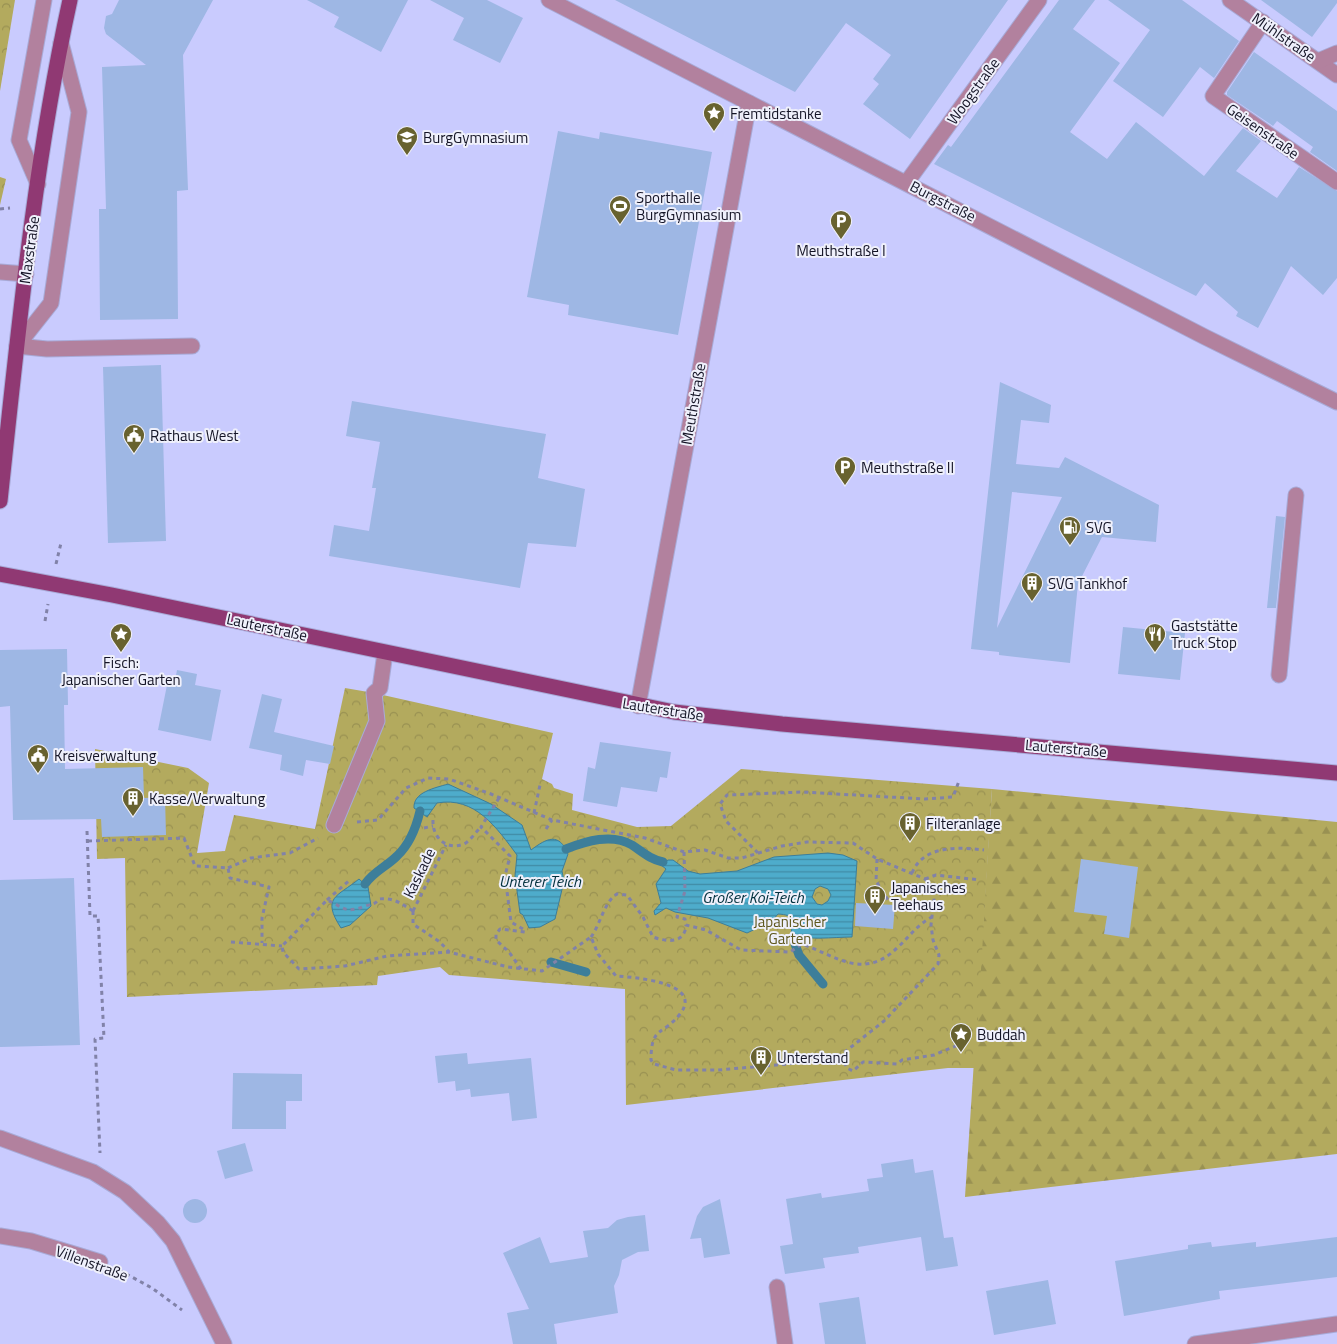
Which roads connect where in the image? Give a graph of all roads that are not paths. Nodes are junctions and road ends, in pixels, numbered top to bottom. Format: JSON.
{"nodes":[{"id":1,"x":44,"y":0,"type":"edge"},
{"id":2,"x":70,"y":0,"type":"edge"},
{"id":3,"x":549,"y":0,"type":"edge"},
{"id":4,"x":1039,"y":0,"type":"edge"},
{"id":5,"x":1230,"y":0,"type":"edge"},
{"id":6,"x":1263,"y":22,"type":"junction"},
{"id":7,"x":61,"y":43,"type":"junction"},
{"id":8,"x":1337,"y":53,"type":"edge"},
{"id":9,"x":1318,"y":61,"type":"junction"},
{"id":10,"x":1337,"y":75,"type":"edge"},
{"id":11,"x":749,"y":103,"type":"junction"},
{"id":12,"x":907,"y":182,"type":"junction"},
{"id":13,"x":1337,"y":182,"type":"edge"},
{"id":14,"x":38,"y":184,"type":"junction"},
{"id":15,"x":0,"y":272,"type":"edge"},
{"id":16,"x":26,"y":274,"type":"junction"},
{"id":17,"x":17,"y":346,"type":"junction"},
{"id":18,"x":192,"y":346,"type":"dead end"},
{"id":19,"x":1337,"y":402,"type":"edge"},
{"id":20,"x":1296,"y":494,"type":"dead end"},
{"id":21,"x":0,"y":501,"type":"edge"},
{"id":22,"x":0,"y":574,"type":"edge"},
{"id":23,"x":385,"y":653,"type":"junction"},
{"id":24,"x":1279,"y":675,"type":"dead end"},
{"id":25,"x":638,"y":706,"type":"junction"},
{"id":26,"x":1337,"y":773,"type":"edge"},
{"id":27,"x":334,"y":825,"type":"dead end"},
{"id":28,"x":0,"y":1138,"type":"edge"},
{"id":29,"x":0,"y":1236,"type":"edge"},
{"id":30,"x":100,"y":1262,"type":"road end"},
{"id":31,"x":777,"y":1287,"type":"dead end"},
{"id":32,"x":1337,"y":1324,"type":"edge"},
{"id":33,"x":224,"y":1344,"type":"edge"},
{"id":34,"x":785,"y":1344,"type":"edge"},
{"id":35,"x":1194,"y":1344,"type":"edge"}],
"edges":[{"from":1,"to":14,"type":"street"},
{"from":2,"to":7,"type":"main road","name":"Maxstraße"},
{"from":3,"to":11,"type":"street","name":"Burgstraße"},
{"from":4,"to":12,"type":"street","name":"Woogstraße"},
{"from":5,"to":6,"type":"street","name":"Mühlstraße"},
{"from":6,"to":9,"type":"street","name":"Mühlstraße"},
{"from":6,"to":13,"type":"street","name":"Geisenstraße"},
{"from":7,"to":14,"type":"main road","name":"Maxstraße"},
{"from":7,"to":17,"type":"street"},
{"from":8,"to":9,"type":"street"},
{"from":9,"to":10,"type":"street","name":"Mühlstraße"},
{"from":11,"to":12,"type":"street","name":"Burgstraße"},
{"from":11,"to":25,"type":"street","name":"Meuthstraße"},
{"from":12,"to":19,"type":"street","name":"Burgstraße"},
{"from":14,"to":16,"type":"main road","name":"Maxstraße"},
{"from":15,"to":16,"type":"street"},
{"from":16,"to":17,"type":"main road","name":"Maxstraße"},
{"from":17,"to":18,"type":"street"},
{"from":17,"to":21,"type":"main road","name":"Maxstraße"},
{"from":20,"to":24,"type":"street"},
{"from":22,"to":23,"type":"main road","name":"Lauterstraße"},
{"from":23,"to":25,"type":"main road","name":"Lauterstraße"},
{"from":23,"to":27,"type":"street"},
{"from":25,"to":26,"type":"main road","name":"Lauterstraße"},
{"from":28,"to":33,"type":"street"},
{"from":29,"to":30,"type":"street","name":"Villenstraße"},
{"from":31,"to":34,"type":"street"},
{"from":32,"to":35,"type":"street"}]}
